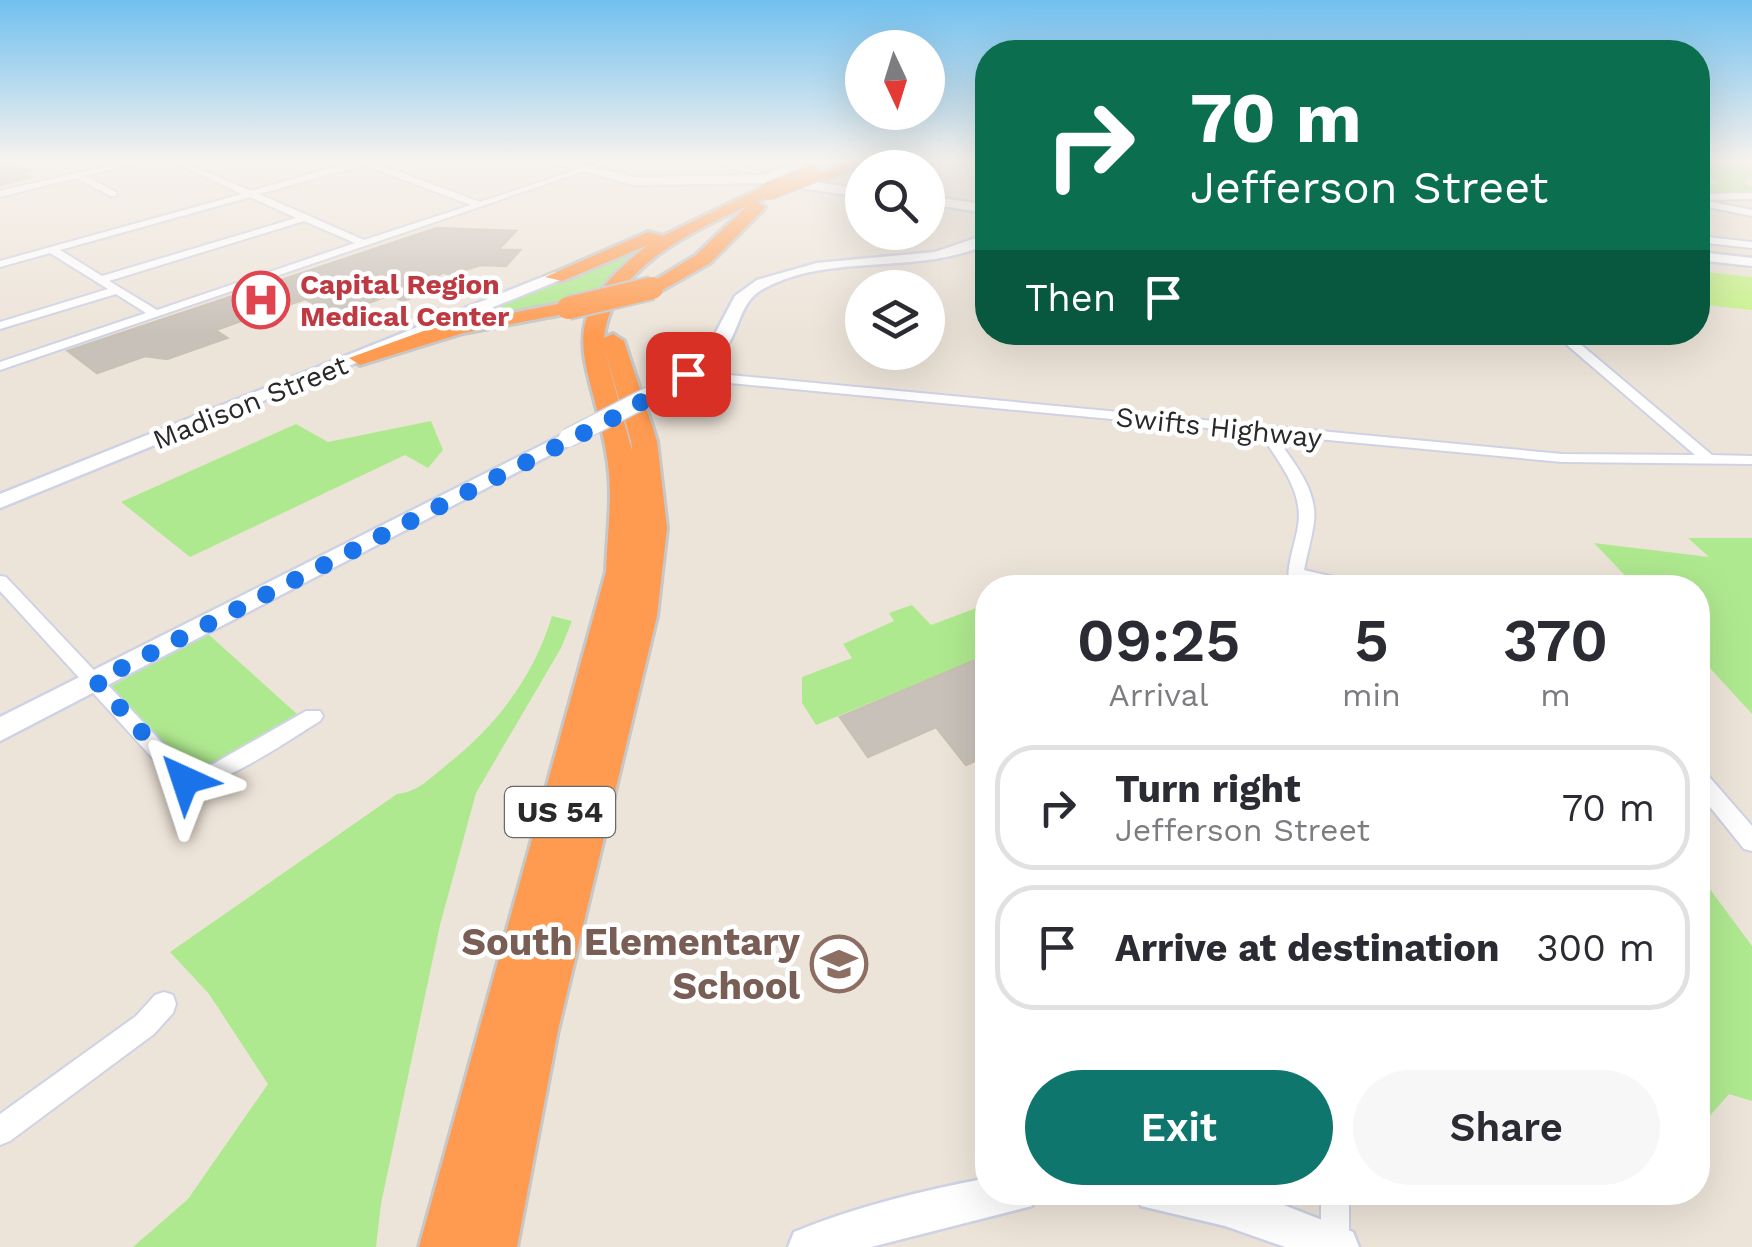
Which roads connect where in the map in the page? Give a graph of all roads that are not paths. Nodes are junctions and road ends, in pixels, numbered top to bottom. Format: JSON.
{"nodes":[{"id":1,"x":162,"y":218,"type":"edge"},
{"id":2,"x":305,"y":218,"type":"joint"},
{"id":3,"x":437,"y":218,"type":"edge"},
{"id":4,"x":692,"y":218,"type":"edge"},
{"id":5,"x":711,"y":218,"type":"edge"},
{"id":6,"x":716,"y":218,"type":"edge"},
{"id":7,"x":736,"y":218,"type":"edge"},
{"id":8,"x":1710,"y":240,"type":"edge"},
{"id":9,"x":975,"y":243,"type":"edge"},
{"id":10,"x":362,"y":244,"type":"junction"},
{"id":11,"x":1752,"y":245,"type":"edge"},
{"id":12,"x":51,"y":249,"type":"junction"},
{"id":13,"x":1710,"y":257,"type":"edge"},
{"id":14,"x":1752,"y":262,"type":"edge"},
{"id":15,"x":0,"y":264,"type":"edge"},
{"id":16,"x":555,"y":277,"type":"joint"},
{"id":17,"x":100,"y":280,"type":"junction"},
{"id":18,"x":117,"y":290,"type":"junction"},
{"id":19,"x":156,"y":314,"type":"junction"},
{"id":20,"x":0,"y":326,"type":"edge"},
{"id":21,"x":1573,"y":345,"type":"edge"},
{"id":22,"x":360,"y":358,"type":"junction"},
{"id":23,"x":0,"y":366,"type":"edge"},
{"id":24,"x":688,"y":374,"type":"junction"},
{"id":25,"x":1266,"y":432,"type":"junction"},
{"id":26,"x":1709,"y":460,"type":"junction"},
{"id":27,"x":1752,"y":460,"type":"edge"},
{"id":28,"x":0,"y":502,"type":"edge"},
{"id":29,"x":1297,"y":575,"type":"edge"},
{"id":30,"x":0,"y":581,"type":"edge"},
{"id":31,"x":96,"y":681,"type":"junction"},
{"id":32,"x":313,"y":716,"type":"dead end"},
{"id":33,"x":0,"y":730,"type":"edge"},
{"id":34,"x":1710,"y":792,"type":"edge"},
{"id":35,"x":1752,"y":842,"type":"edge"},
{"id":36,"x":164,"y":1004,"type":"dead end"},
{"id":37,"x":0,"y":1131,"type":"edge"},
{"id":38,"x":975,"y":1201,"type":"edge"},
{"id":39,"x":1222,"y":1205,"type":"edge"},
{"id":40,"x":1335,"y":1205,"type":"edge"},
{"id":41,"x":1337,"y":1246,"type":"edge"},
{"id":42,"x":447,"y":1247,"type":"edge"},
{"id":43,"x":489,"y":1247,"type":"edge"},
{"id":44,"x":809,"y":1247,"type":"edge"}],
"edges":[{"from":1,"to":12,"type":"street"},
{"from":2,"to":10,"type":"street"},
{"from":2,"to":17,"type":"street"},
{"from":3,"to":10,"type":"street"},
{"from":4,"to":16,"type":"highway"},
{"from":5,"to":42,"type":"highway","number":"US 54"},
{"from":6,"to":43,"type":"highway","number":"US 54"},
{"from":7,"to":22,"type":"highway","bridge":true},
{"from":8,"to":11,"type":"street"},
{"from":9,"to":24,"type":"street"},
{"from":10,"to":19,"type":"street"},
{"from":12,"to":15,"type":"street"},
{"from":12,"to":17,"type":"street"},
{"from":13,"to":14,"type":"street"},
{"from":16,"to":22,"type":"street","name":"Madison Street"},
{"from":17,"to":18,"type":"street"},
{"from":18,"to":19,"type":"street"},
{"from":18,"to":20,"type":"street"},
{"from":19,"to":23,"type":"street"},
{"from":21,"to":26,"type":"street"},
{"from":22,"to":28,"type":"street","name":"Madison Street"},
{"from":24,"to":25,"type":"street","name":"Swifts Highway"},
{"from":24,"to":31,"type":"street","bridge":true},
{"from":25,"to":26,"type":"street","name":"Swifts Highway"},
{"from":25,"to":29,"type":"street"},
{"from":26,"to":27,"type":"street","name":"Swifts Highway"},
{"from":30,"to":31,"type":"street"},
{"from":31,"to":32,"type":"street"},
{"from":31,"to":33,"type":"street"},
{"from":34,"to":35,"type":"street"},
{"from":36,"to":37,"type":"street"},
{"from":38,"to":44,"type":"street"},
{"from":39,"to":41,"type":"street"},
{"from":40,"to":41,"type":"street"}]}
